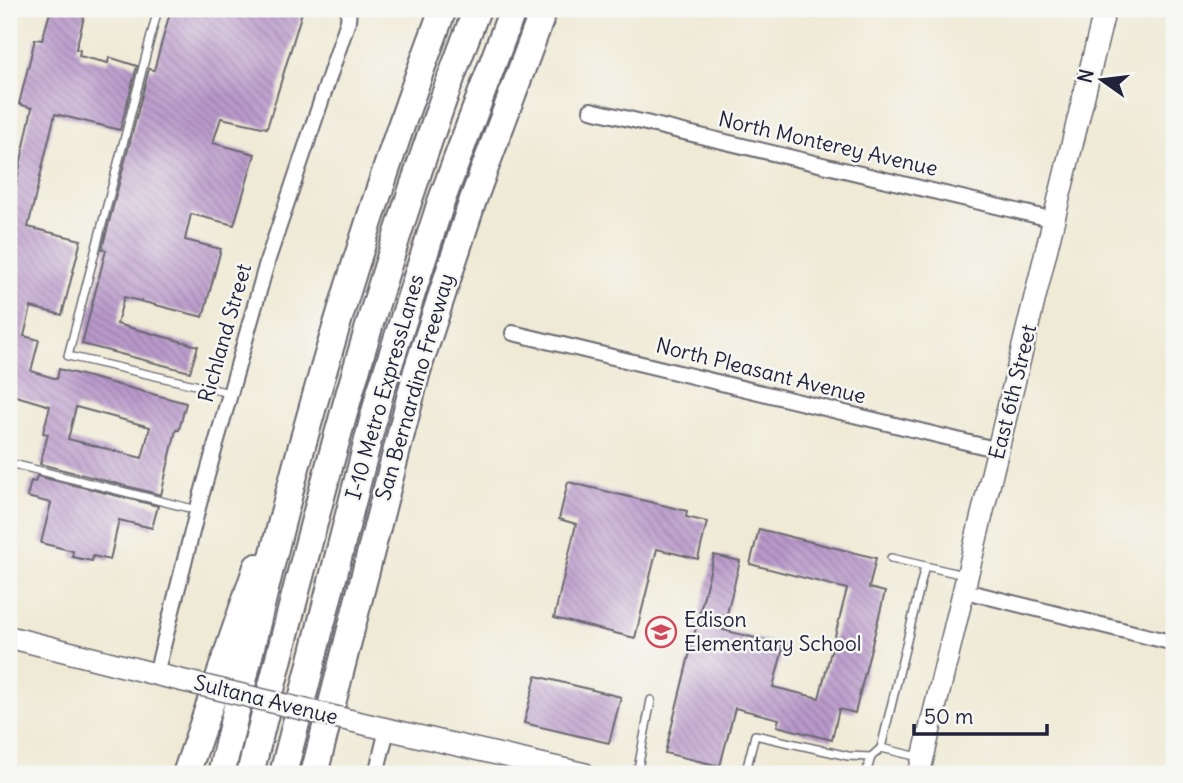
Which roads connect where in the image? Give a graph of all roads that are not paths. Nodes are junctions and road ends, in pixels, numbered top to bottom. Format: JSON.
{"nodes":[{"id":1,"x":158,"y":9,"type":"edge"},
{"id":2,"x":349,"y":9,"type":"edge"},
{"id":3,"x":443,"y":9,"type":"edge"},
{"id":4,"x":477,"y":9,"type":"edge"},
{"id":5,"x":513,"y":9,"type":"edge"},
{"id":6,"x":544,"y":9,"type":"edge"},
{"id":7,"x":1105,"y":9,"type":"edge"},
{"id":8,"x":592,"y":110,"type":"dead end"},
{"id":9,"x":1055,"y":220,"type":"junction"},
{"id":10,"x":513,"y":333,"type":"dead end"},
{"id":11,"x":230,"y":393,"type":"junction"},
{"id":12,"x":999,"y":450,"type":"junction"},
{"id":13,"x":300,"y":451,"type":"junction"},
{"id":14,"x":9,"y":463,"type":"edge"},
{"id":15,"x":197,"y":510,"type":"junction"},
{"id":16,"x":891,"y":558,"type":"dead end"},
{"id":17,"x":925,"y":566,"type":"junction"},
{"id":18,"x":967,"y":584,"type":"junction"},
{"id":19,"x":9,"y":637,"type":"edge"},
{"id":20,"x":1174,"y":643,"type":"edge"},
{"id":21,"x":160,"y":675,"type":"junction"},
{"id":22,"x":651,"y":700,"type":"dead end"},
{"id":23,"x":378,"y":728,"type":"junction"},
{"id":24,"x":321,"y":745,"type":"junction"},
{"id":25,"x":881,"y":748,"type":"junction"},
{"id":26,"x":871,"y":757,"type":"junction"},
{"id":27,"x":921,"y":766,"type":"edge"},
{"id":28,"x":745,"y":773,"type":"edge"},
{"id":29,"x":186,"y":774,"type":"edge"},
{"id":30,"x":220,"y":774,"type":"edge"},
{"id":31,"x":250,"y":774,"type":"edge"},
{"id":32,"x":283,"y":774,"type":"edge"},
{"id":33,"x":314,"y":774,"type":"edge"},
{"id":34,"x":319,"y":774,"type":"edge"},
{"id":35,"x":376,"y":774,"type":"edge"},
{"id":36,"x":585,"y":774,"type":"edge"},
{"id":37,"x":637,"y":774,"type":"edge"},
{"id":38,"x":758,"y":774,"type":"edge"},
{"id":39,"x":866,"y":774,"type":"edge"}],
"edges":[{"from":1,"to":11,"type":"lane"},
{"from":2,"to":11,"type":"street","name":"Richland Street"},
{"from":3,"to":13,"type":"highway"},
{"from":4,"to":31,"type":"highway","name":"I-10 Metro ExpressLanes"},
{"from":5,"to":32,"type":"highway","name":"I-10 Metro ExpressLanes"},
{"from":6,"to":24,"type":"highway","name":"San Bernardino Freeway"},
{"from":7,"to":9,"type":"main road","name":"East 6th Street"},
{"from":8,"to":9,"type":"street","name":"North Monterey Avenue"},
{"from":9,"to":12,"type":"main road","name":"East 6th Street"},
{"from":10,"to":12,"type":"street","name":"North Pleasant Avenue"},
{"from":11,"to":15,"type":"street","name":"Richland Street"},
{"from":12,"to":18,"type":"main road","name":"East 6th Street"},
{"from":13,"to":29,"type":"highway"},
{"from":13,"to":30,"type":"highway"},
{"from":14,"to":15,"type":"lane"},
{"from":15,"to":21,"type":"street","name":"Richland Street"},
{"from":16,"to":17,"type":"lane"},
{"from":17,"to":18,"type":"lane"},
{"from":17,"to":25,"type":"lane"},
{"from":18,"to":20,"type":"street"},
{"from":18,"to":27,"type":"main road","name":"East 6th Street"},
{"from":19,"to":21,"type":"main road","name":"Sultana Avenue"},
{"from":21,"to":23,"type":"main road","name":"Sultana Avenue","bridge":true},
{"from":22,"to":37,"type":"lane"},
{"from":23,"to":35,"type":"street"},
{"from":23,"to":36,"type":"main road","name":"Sultana Avenue"},
{"from":24,"to":33,"type":"highway","name":"San Bernardino Freeway"},
{"from":24,"to":34,"type":"highway"},
{"from":25,"to":26,"type":"lane"},
{"from":25,"to":27,"type":"lane"},
{"from":26,"to":28,"type":"lane"},
{"from":26,"to":39,"type":"lane"},
{"from":28,"to":38,"type":"lane"}]}
